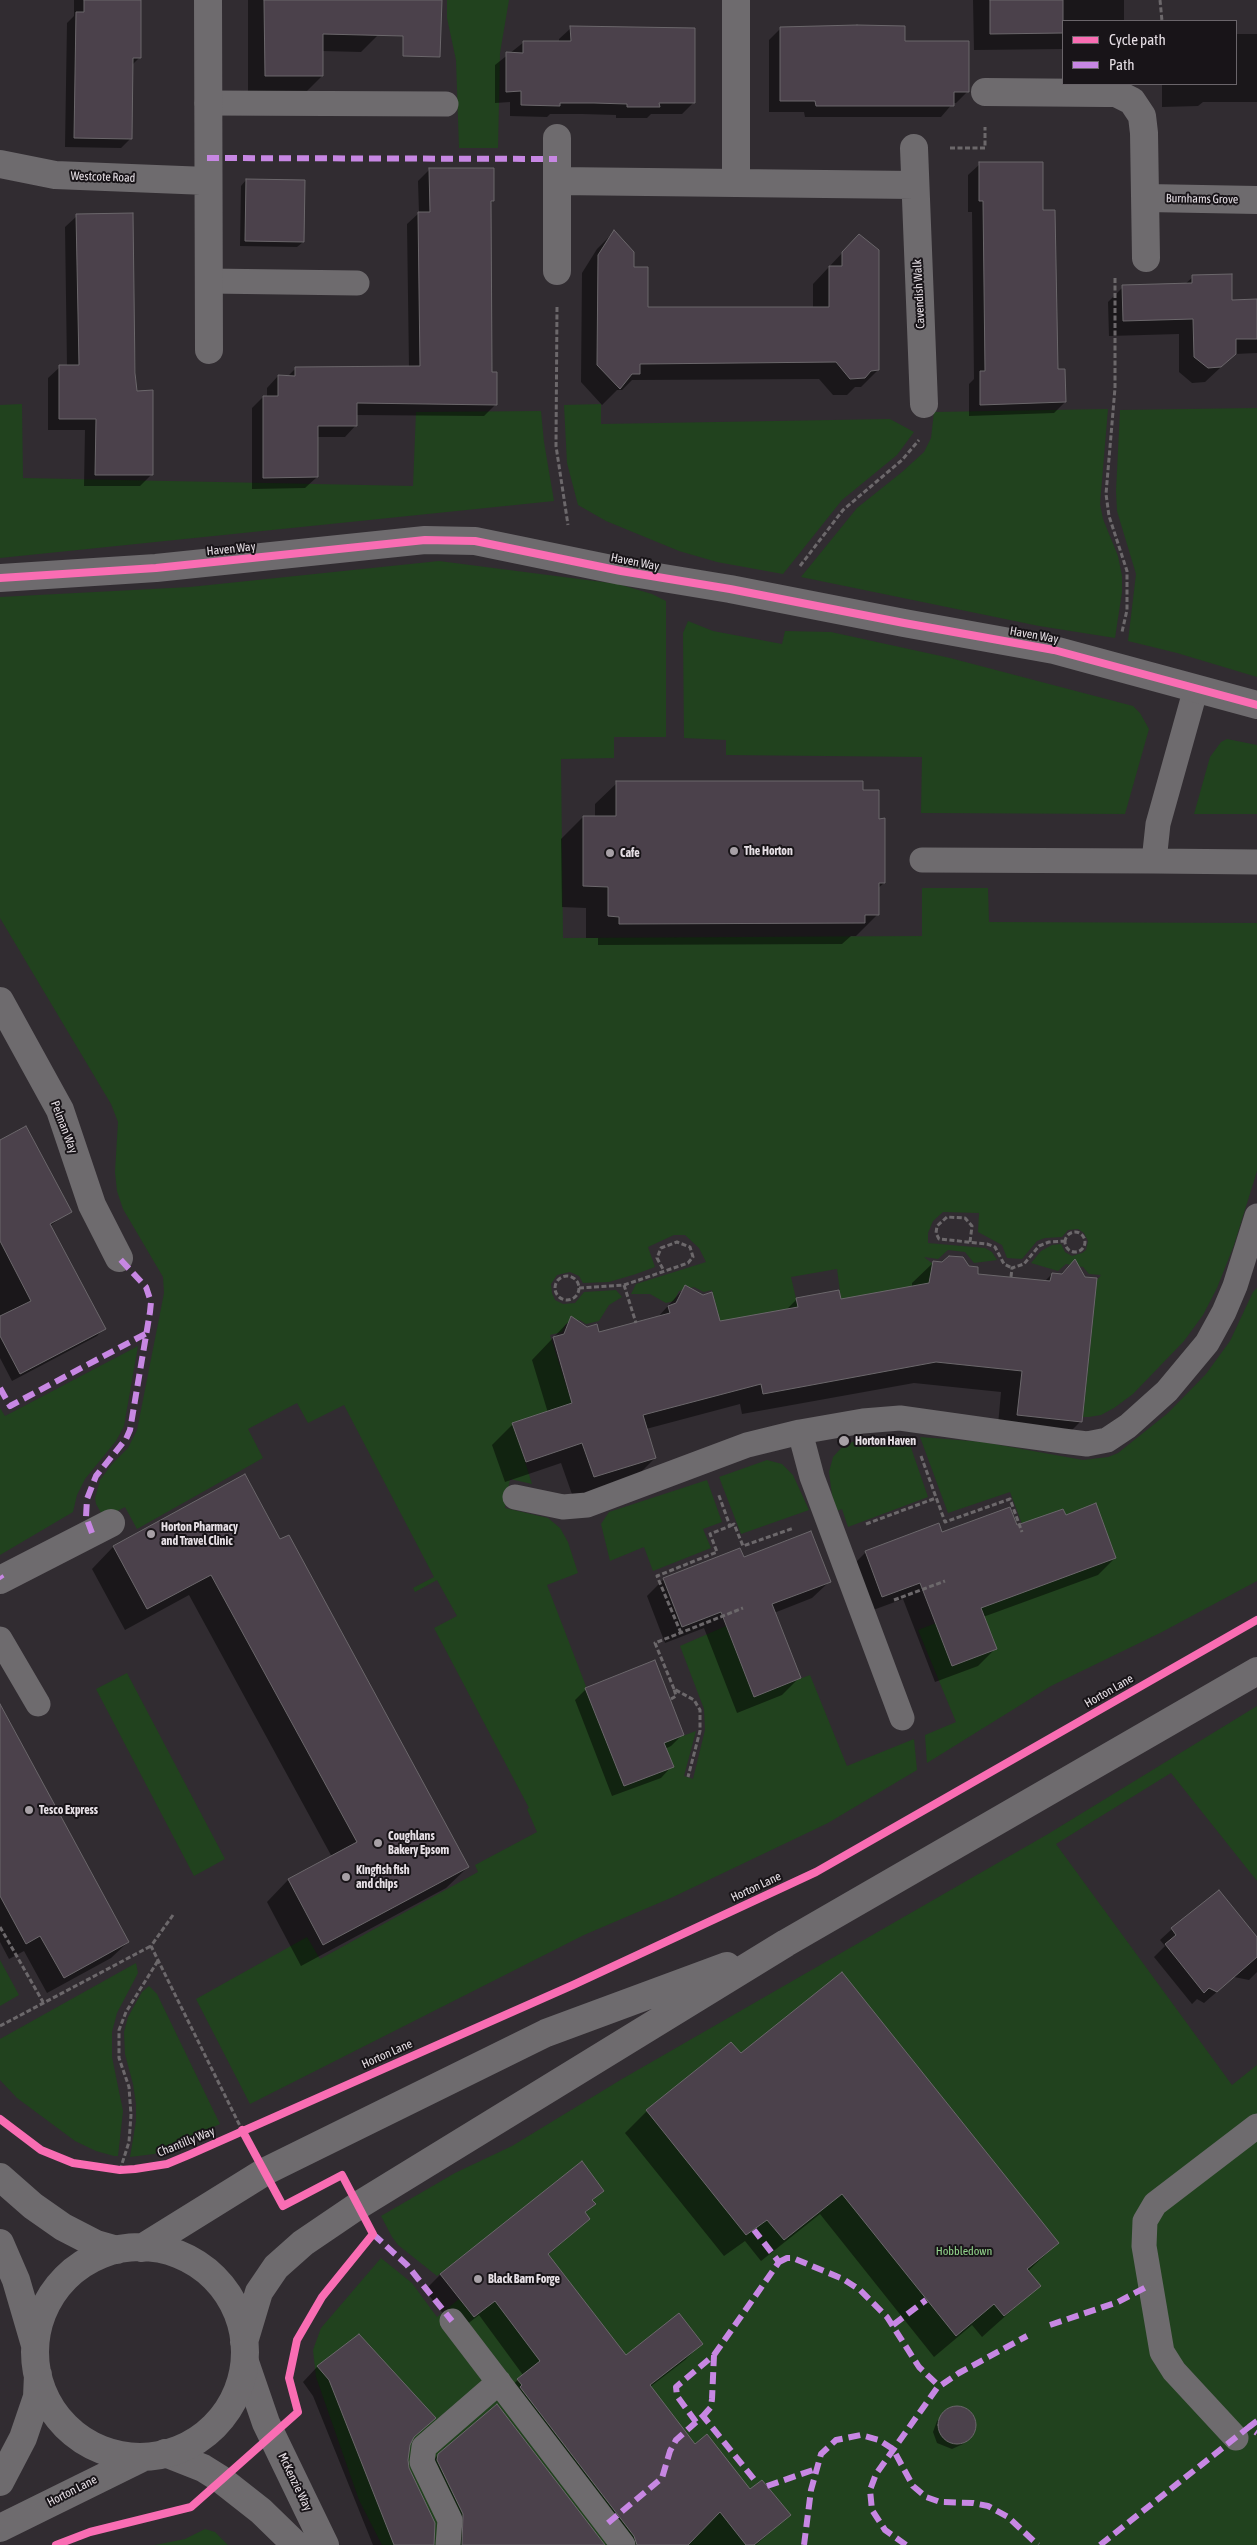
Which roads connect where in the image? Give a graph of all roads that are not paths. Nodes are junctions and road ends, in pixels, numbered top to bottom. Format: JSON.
{"nodes":[{"id":1,"x":208,"y":0,"type":"edge"},
{"id":2,"x":736,"y":0,"type":"edge"},
{"id":3,"x":985,"y":92,"type":"road end"},
{"id":4,"x":207,"y":103,"type":"junction"},
{"id":5,"x":446,"y":104,"type":"dead end"},
{"id":6,"x":557,"y":138,"type":"dead end"},
{"id":7,"x":914,"y":148,"type":"road end"},
{"id":8,"x":0,"y":164,"type":"edge"},
{"id":9,"x":207,"y":181,"type":"junction"},
{"id":10,"x":558,"y":181,"type":"junction"},
{"id":11,"x":736,"y":183,"type":"junction"},
{"id":12,"x":914,"y":185,"type":"junction"},
{"id":13,"x":1147,"y":198,"type":"junction"},
{"id":14,"x":1257,"y":200,"type":"edge"},
{"id":15,"x":1146,"y":258,"type":"road end"},
{"id":16,"x":557,"y":271,"type":"road end"},
{"id":17,"x":209,"y":281,"type":"junction"},
{"id":18,"x":357,"y":283,"type":"dead end"},
{"id":19,"x":209,"y":350,"type":"dead end"},
{"id":20,"x":924,"y":404,"type":"road end"},
{"id":21,"x":0,"y":578,"type":"edge"},
{"id":22,"x":1196,"y":688,"type":"junction"},
{"id":23,"x":1257,"y":705,"type":"edge"},
{"id":24,"x":922,"y":860,"type":"dead end"},
{"id":25,"x":1154,"y":861,"type":"junction"},
{"id":26,"x":1257,"y":862,"type":"edge"},
{"id":27,"x":0,"y":1001,"type":"edge"},
{"id":28,"x":1257,"y":1216,"type":"edge"},
{"id":29,"x":119,"y":1258,"type":"dead end"},
{"id":30,"x":800,"y":1432,"type":"junction"},
{"id":31,"x":515,"y":1497,"type":"dead end"},
{"id":32,"x":111,"y":1523,"type":"dead end"},
{"id":33,"x":0,"y":1580,"type":"edge"},
{"id":34,"x":0,"y":1638,"type":"edge"},
{"id":35,"x":1257,"y":1671,"type":"edge"},
{"id":36,"x":38,"y":1704,"type":"dead end"},
{"id":37,"x":902,"y":1718,"type":"dead end"},
{"id":38,"x":786,"y":1943,"type":"junction"},
{"id":39,"x":1257,"y":2126,"type":"edge"},
{"id":40,"x":0,"y":2177,"type":"edge"},
{"id":41,"x":0,"y":2243,"type":"edge"},
{"id":42,"x":130,"y":2249,"type":"junction"},
{"id":43,"x":452,"y":2321,"type":"dead end"},
{"id":44,"x":36,"y":2346,"type":"junction"},
{"id":45,"x":245,"y":2352,"type":"junction"},
{"id":46,"x":38,"y":2375,"type":"junction"},
{"id":47,"x":499,"y":2382,"type":"junction"},
{"id":48,"x":1236,"y":2438,"type":"dead end"},
{"id":49,"x":155,"y":2455,"type":"junction"},
{"id":50,"x":0,"y":2482,"type":"edge"},
{"id":51,"x":0,"y":2528,"type":"edge"},
{"id":52,"x":296,"y":2545,"type":"edge"},
{"id":53,"x":325,"y":2545,"type":"edge"},
{"id":54,"x":448,"y":2545,"type":"edge"},
{"id":55,"x":623,"y":2545,"type":"edge"}],
"edges":[{"from":1,"to":4,"type":"street"},
{"from":2,"to":11,"type":"street"},
{"from":3,"to":13,"type":"street"},
{"from":4,"to":5,"type":"lane"},
{"from":4,"to":9,"type":"street"},
{"from":6,"to":10,"type":"street"},
{"from":7,"to":12,"type":"street","name":"Cavendish Walk"},
{"from":8,"to":9,"type":"street","name":"Westcote Road"},
{"from":9,"to":17,"type":"street"},
{"from":10,"to":11,"type":"street"},
{"from":10,"to":16,"type":"street"},
{"from":11,"to":12,"type":"street"},
{"from":12,"to":20,"type":"street","name":"Cavendish Walk"},
{"from":13,"to":14,"type":"street","name":"Burnhams Grove"},
{"from":13,"to":15,"type":"street"},
{"from":17,"to":18,"type":"lane"},
{"from":17,"to":19,"type":"street"},
{"from":21,"to":22,"type":"street","name":"Haven Way"},
{"from":22,"to":23,"type":"street","name":"Haven Way"},
{"from":22,"to":25,"type":"lane"},
{"from":24,"to":25,"type":"lane"},
{"from":25,"to":26,"type":"lane"},
{"from":27,"to":29,"type":"street","name":"Pelman Way"},
{"from":28,"to":30,"type":"lane"},
{"from":30,"to":31,"type":"lane"},
{"from":30,"to":37,"type":"lane"},
{"from":32,"to":33,"type":"street"},
{"from":34,"to":36,"type":"lane"},
{"from":35,"to":38,"type":"street"},
{"from":38,"to":42,"type":"street"},
{"from":38,"to":45,"type":"street"},
{"from":39,"to":48,"type":"lane"},
{"from":40,"to":42,"type":"street"},
{"from":41,"to":44,"type":"street"},
{"from":42,"to":44,"type":"street"},
{"from":42,"to":45,"type":"street","name":"McKenzie Way"},
{"from":43,"to":47,"type":"lane"},
{"from":44,"to":46,"type":"street"},
{"from":45,"to":49,"type":"street","name":"Horton Lane"},
{"from":45,"to":53,"type":"street","name":"McKenzie Way"},
{"from":46,"to":49,"type":"street"},
{"from":46,"to":50,"type":"street"},
{"from":47,"to":54,"type":"lane"},
{"from":47,"to":55,"type":"lane"},
{"from":49,"to":51,"type":"street","name":"Horton Lane"},
{"from":49,"to":52,"type":"street"}]}
